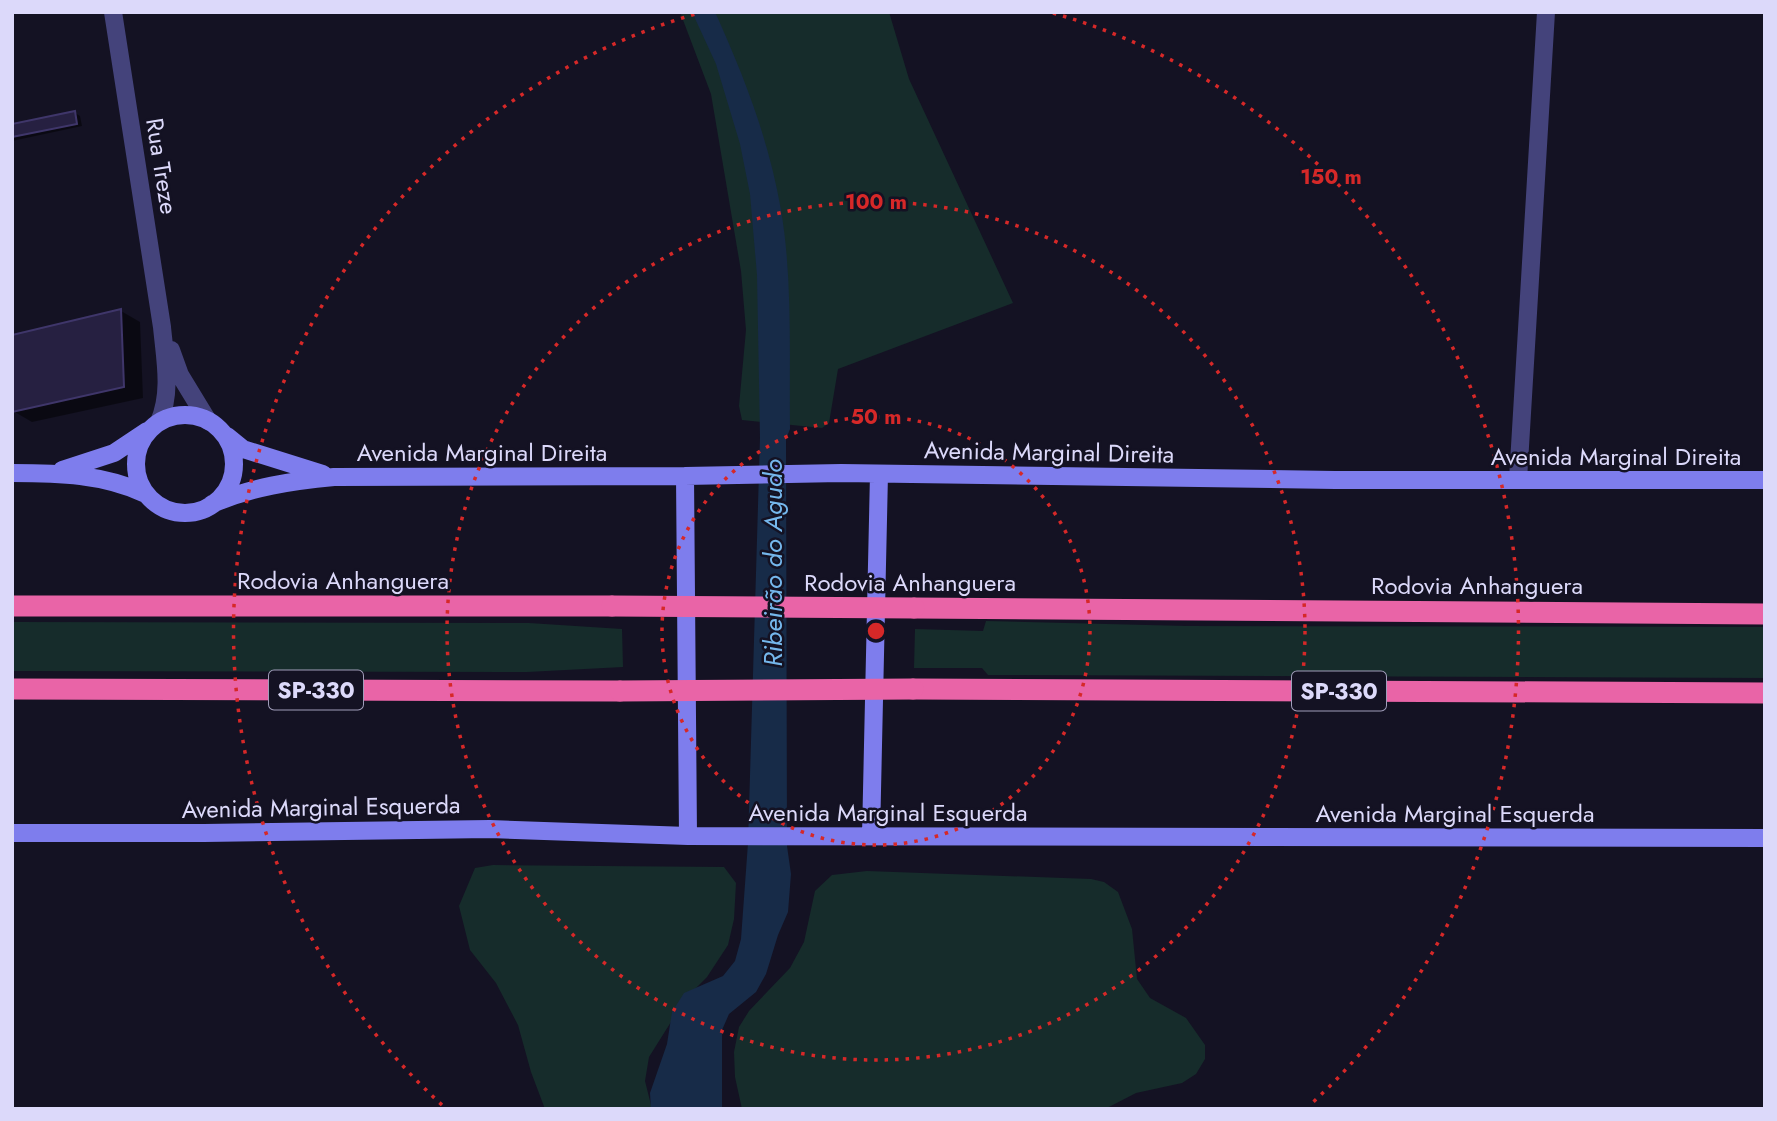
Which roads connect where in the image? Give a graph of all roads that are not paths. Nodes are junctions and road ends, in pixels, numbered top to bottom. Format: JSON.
{"nodes":[{"id":1,"x":113,"y":12,"type":"edge"},
{"id":2,"x":1546,"y":12,"type":"edge"},
{"id":3,"x":162,"y":327,"type":"junction"},
{"id":4,"x":154,"y":426,"type":"junction"},
{"id":5,"x":215,"y":426,"type":"junction"},
{"id":6,"x":12,"y":473,"type":"edge"},
{"id":7,"x":49,"y":473,"type":"junction"},
{"id":8,"x":879,"y":474,"type":"junction"},
{"id":9,"x":334,"y":477,"type":"junction"},
{"id":10,"x":685,"y":477,"type":"junction"},
{"id":11,"x":1518,"y":480,"type":"junction"},
{"id":12,"x":1765,"y":480,"type":"edge"},
{"id":13,"x":146,"y":494,"type":"junction"},
{"id":14,"x":212,"y":504,"type":"junction"},
{"id":15,"x":12,"y":606,"type":"edge"},
{"id":16,"x":1765,"y":614,"type":"edge"},
{"id":17,"x":17,"y":690,"type":"edge"},
{"id":18,"x":1765,"y":693,"type":"edge"},
{"id":19,"x":12,"y":833,"type":"edge"},
{"id":20,"x":688,"y":836,"type":"junction"},
{"id":21,"x":870,"y":836,"type":"junction"},
{"id":22,"x":1765,"y":838,"type":"edge"}],
"edges":[{"from":1,"to":3,"type":"street","name":"Rua Treze"},
{"from":2,"to":11,"type":"street"},
{"from":3,"to":4,"type":"street","name":"Rua Treze"},
{"from":3,"to":5,"type":"street","name":"Rua Treze"},
{"from":4,"to":5,"type":"main road"},
{"from":4,"to":7,"type":"main road"},
{"from":4,"to":13,"type":"main road"},
{"from":5,"to":9,"type":"main road","name":"Avenida Marginal Direita"},
{"from":5,"to":14,"type":"main road"},
{"from":6,"to":7,"type":"main road"},
{"from":7,"to":13,"type":"main road"},
{"from":8,"to":10,"type":"main road","name":"Avenida Marginal Direita"},
{"from":8,"to":11,"type":"main road","name":"Avenida Marginal Direita"},
{"from":8,"to":21,"type":"main road"},
{"from":9,"to":10,"type":"main road","name":"Avenida Marginal Direita"},
{"from":9,"to":14,"type":"main road","name":"Avenida Marginal Direita"},
{"from":10,"to":20,"type":"main road"},
{"from":11,"to":12,"type":"main road","name":"Avenida Marginal Direita"},
{"from":13,"to":14,"type":"main road"},
{"from":15,"to":16,"type":"highway","name":"Rodovia Anhanguera","bridge":true},
{"from":17,"to":18,"type":"highway","number":"SP-330","bridge":true},
{"from":19,"to":20,"type":"main road","name":"Avenida Marginal Esquerda"},
{"from":20,"to":21,"type":"main road","name":"Avenida Marginal Esquerda"},
{"from":21,"to":22,"type":"main road","name":"Avenida Marginal Esquerda"}]}
